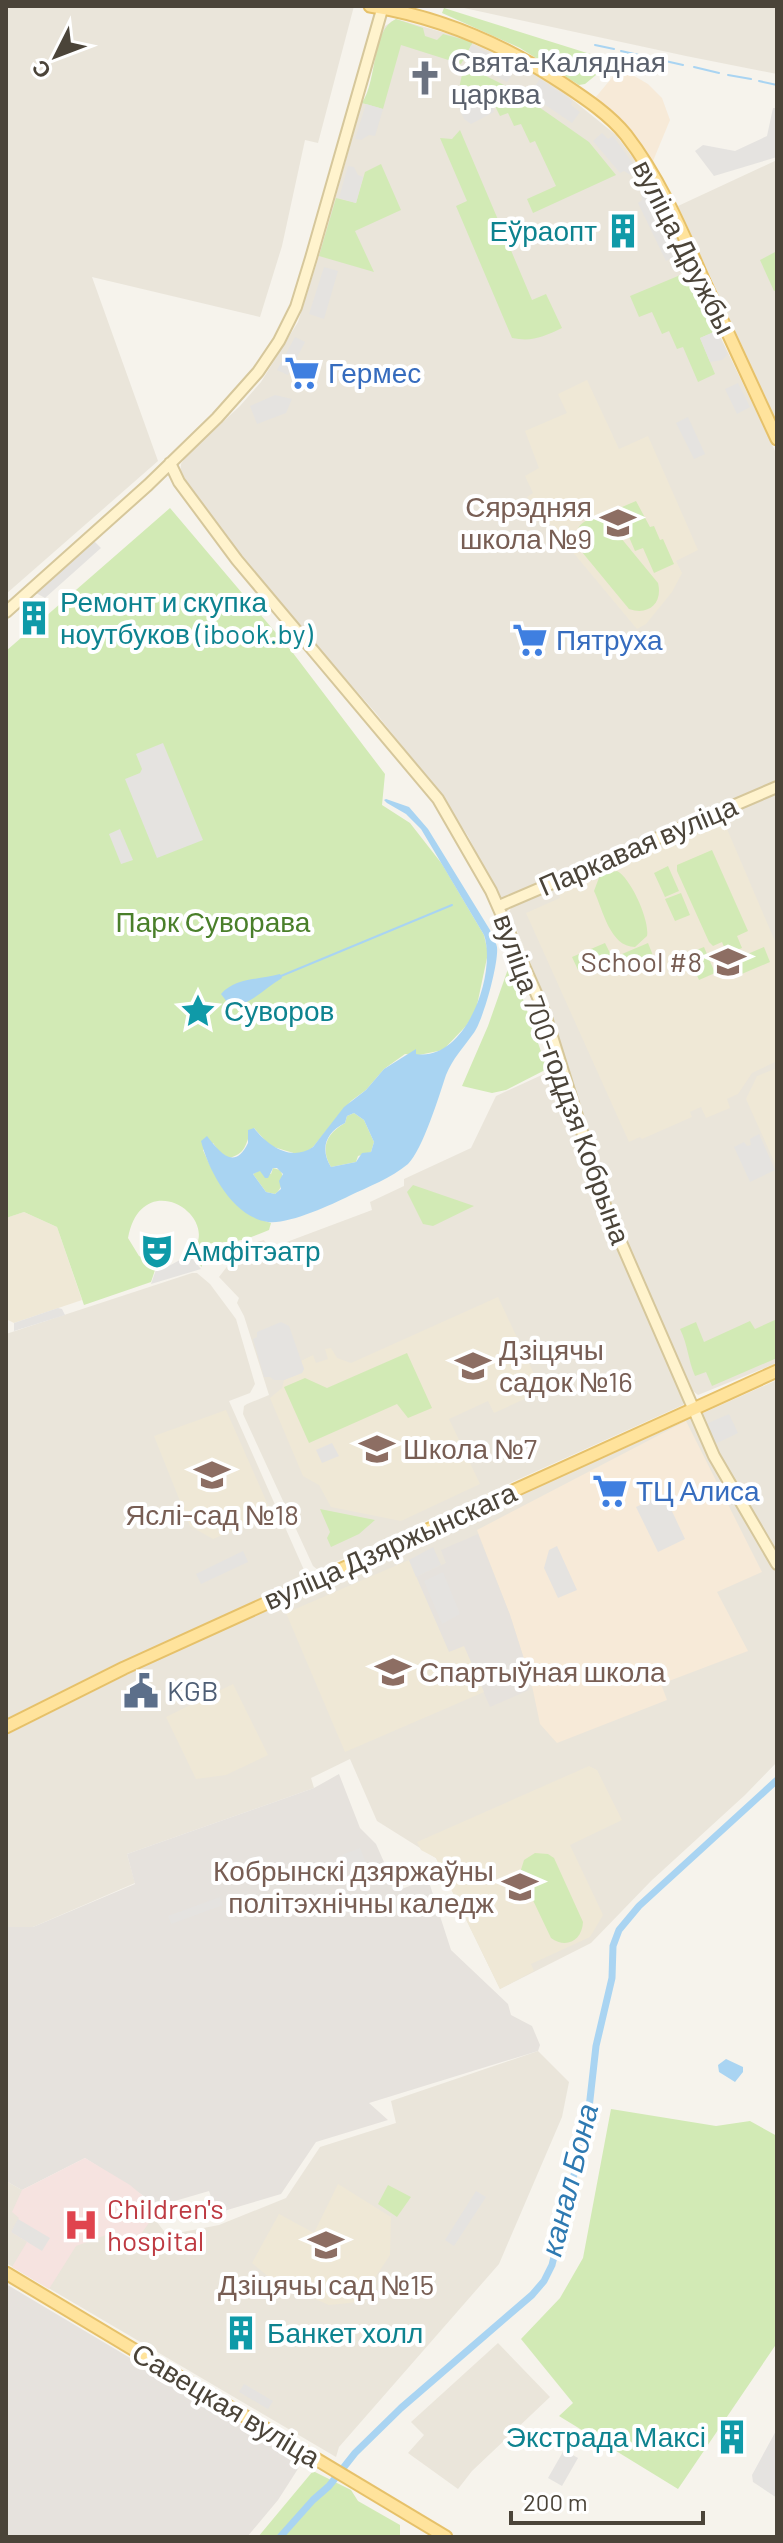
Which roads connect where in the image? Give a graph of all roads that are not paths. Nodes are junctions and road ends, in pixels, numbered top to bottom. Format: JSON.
{"nodes":[{"id":1,"x":378,"y":6,"type":"edge"},
{"id":2,"x":777,"y":439,"type":"edge"},
{"id":3,"x":170,"y":463,"type":"junction"},
{"id":4,"x":6,"y":612,"type":"edge"},
{"id":5,"x":777,"y":787,"type":"edge"},
{"id":6,"x":499,"y":906,"type":"junction"},
{"id":7,"x":777,"y":1371,"type":"edge"},
{"id":8,"x":693,"y":1408,"type":"junction"},
{"id":9,"x":777,"y":1564,"type":"edge"},
{"id":10,"x":6,"y":1727,"type":"edge"},
{"id":11,"x":6,"y":2273,"type":"edge"},
{"id":12,"x":432,"y":2534,"type":"edge"},
{"id":13,"x":446,"y":2537,"type":"edge"}],
"edges":[{"from":1,"to":2,"type":"main road","name":"вуліца Дружбы"},
{"from":1,"to":3,"type":"street"},
{"from":3,"to":4,"type":"street"},
{"from":3,"to":6,"type":"street","name":"вуліца 700-годдзя Кобрына"},
{"from":5,"to":6,"type":"street","name":"Паркавая вуліца"},
{"from":6,"to":8,"type":"street","name":"вуліца 700-годдзя Кобрына"},
{"from":7,"to":8,"type":"main road","name":"вуліца Дзяржынскага"},
{"from":8,"to":9,"type":"street","name":"вуліца 700-годдзя Кобрына"},
{"from":8,"to":10,"type":"main road","name":"вуліца Дзяржынскага"},
{"from":11,"to":12,"type":"main road","name":"Савецкая вуліца"},
{"from":12,"to":13,"type":"main road","name":"Савецкая вуліца"}]}
